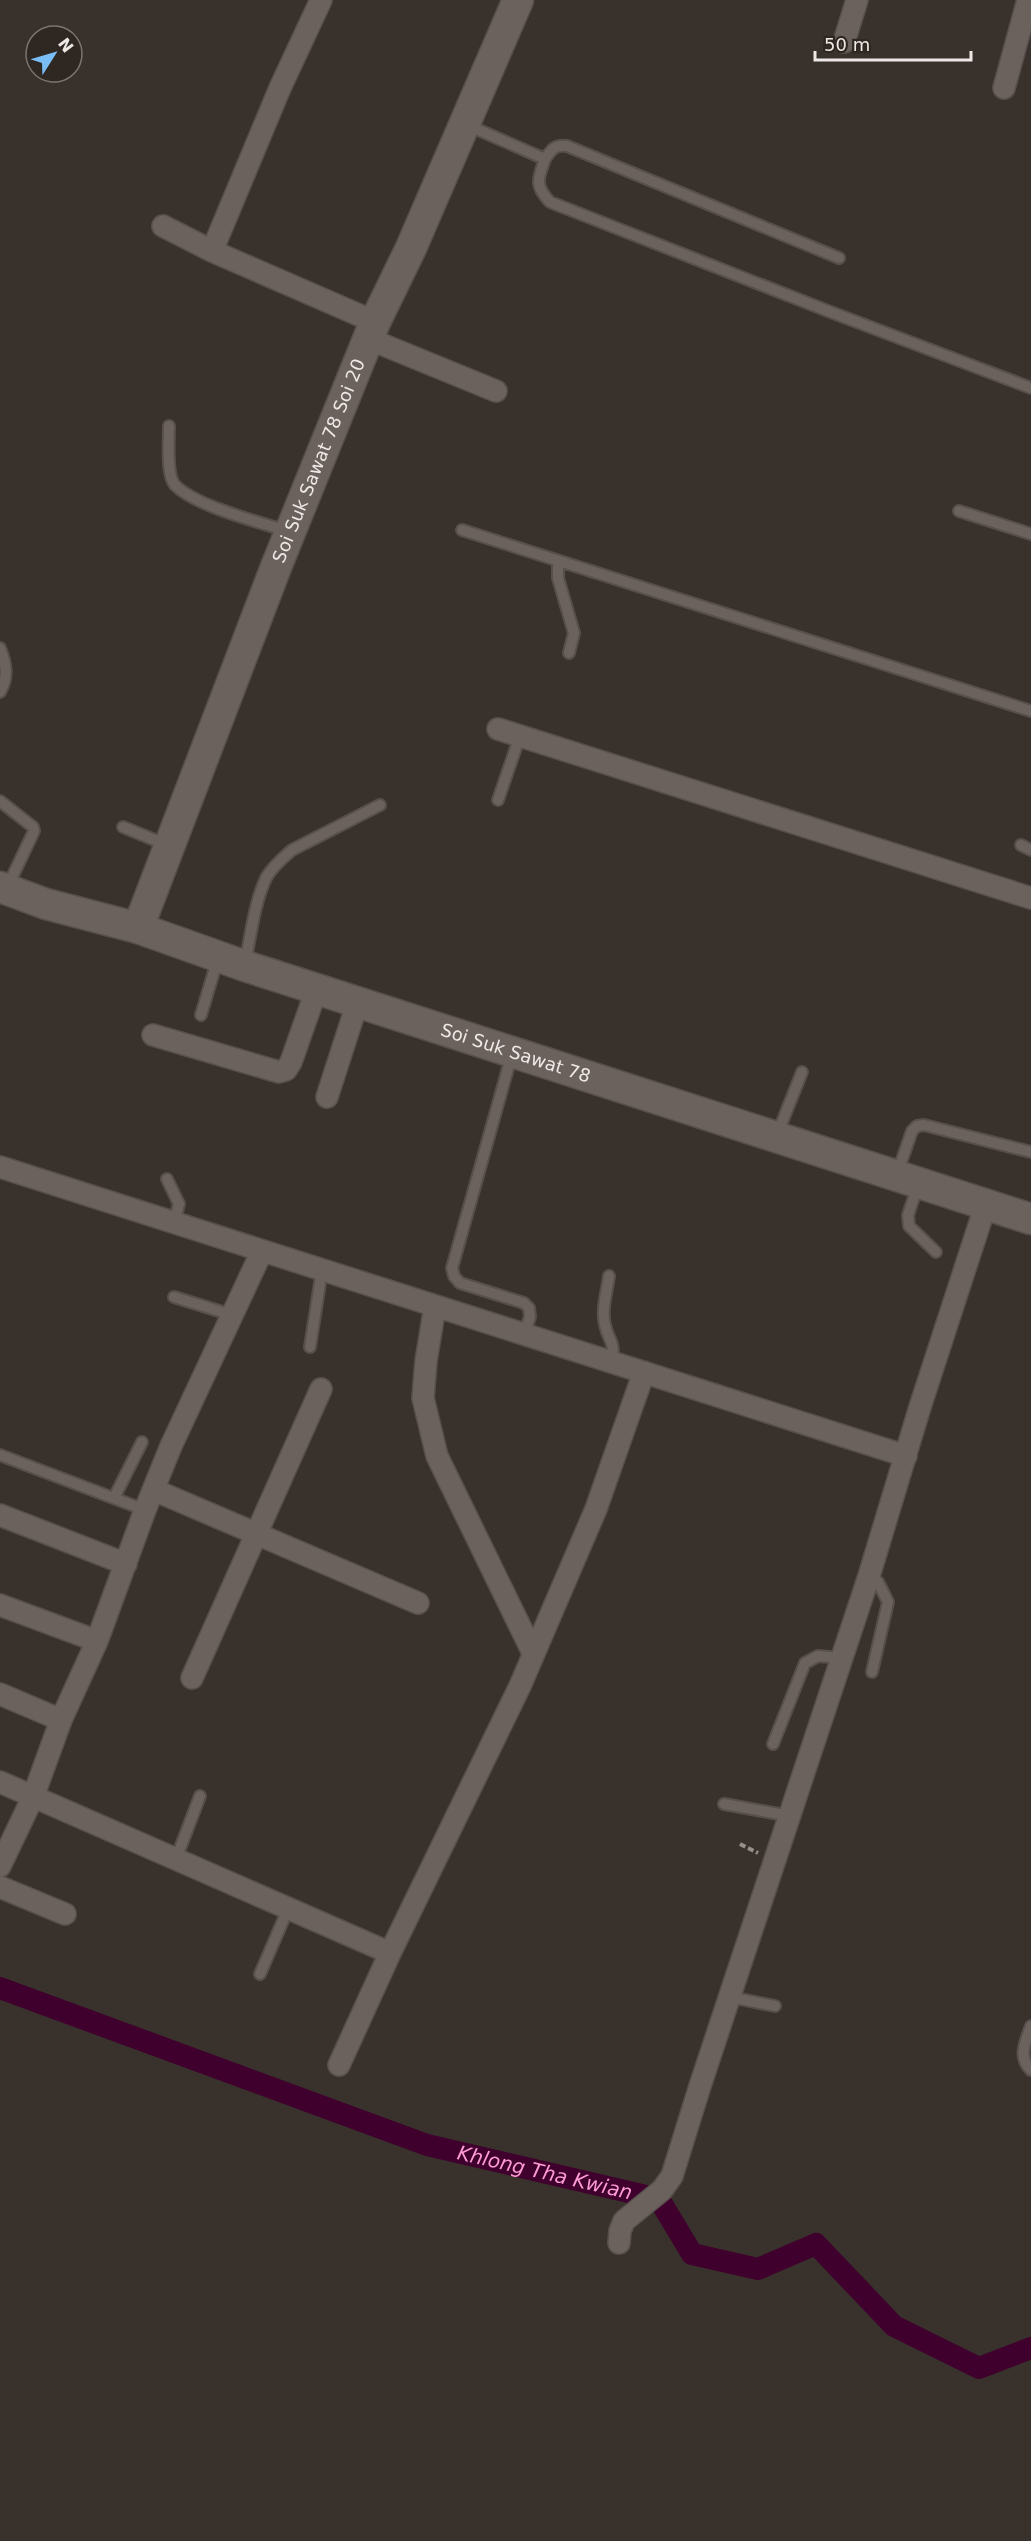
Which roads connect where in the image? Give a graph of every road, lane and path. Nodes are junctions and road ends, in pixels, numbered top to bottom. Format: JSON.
{"nodes":[{"id":1,"x":321,"y":0,"type":"edge"},
{"id":2,"x":518,"y":0,"type":"edge"},
{"id":3,"x":857,"y":0,"type":"edge"},
{"id":4,"x":1028,"y":0,"type":"edge"},
{"id":5,"x":844,"y":42,"type":"dead end"},
{"id":6,"x":1004,"y":88,"type":"dead end"},
{"id":7,"x":465,"y":124,"type":"junction"},
{"id":8,"x":545,"y":159,"type":"junction"},
{"id":9,"x":163,"y":226,"type":"dead end"},
{"id":10,"x":212,"y":251,"type":"junction"},
{"id":11,"x":839,"y":258,"type":"dead end"},
{"id":12,"x":372,"y":331,"type":"junction"},
{"id":13,"x":1031,"y":388,"type":"edge"},
{"id":14,"x":496,"y":391,"type":"dead end"},
{"id":15,"x":169,"y":426,"type":"dead end"},
{"id":16,"x":960,"y":512,"type":"dead end"},
{"id":17,"x":462,"y":530,"type":"dead end"},
{"id":18,"x":291,"y":532,"type":"junction"},
{"id":19,"x":1031,"y":534,"type":"edge"},
{"id":20,"x":558,"y":561,"type":"junction"},
{"id":21,"x":0,"y":648,"type":"edge"},
{"id":22,"x":569,"y":653,"type":"dead end"},
{"id":23,"x":0,"y":692,"type":"edge"},
{"id":24,"x":1031,"y":711,"type":"edge"},
{"id":25,"x":498,"y":729,"type":"dead end"},
{"id":26,"x":520,"y":736,"type":"junction"},
{"id":27,"x":498,"y":800,"type":"dead end"},
{"id":28,"x":0,"y":801,"type":"edge"},
{"id":29,"x":380,"y":805,"type":"dead end"},
{"id":30,"x":123,"y":826,"type":"dead end"},
{"id":31,"x":170,"y":846,"type":"junction"},
{"id":32,"x":3,"y":889,"type":"edge"},
{"id":33,"x":1031,"y":898,"type":"edge"},
{"id":34,"x":138,"y":928,"type":"junction"},
{"id":35,"x":232,"y":961,"type":"junction"},
{"id":36,"x":317,"y":988,"type":"junction"},
{"id":37,"x":358,"y":1001,"type":"junction"},
{"id":38,"x":201,"y":1015,"type":"dead end"},
{"id":39,"x":153,"y":1035,"type":"dead end"},
{"id":40,"x":513,"y":1050,"type":"junction"},
{"id":41,"x":802,"y":1072,"type":"dead end"},
{"id":42,"x":327,"y":1096,"type":"dead end"},
{"id":43,"x":777,"y":1135,"type":"junction"},
{"id":44,"x":1031,"y":1152,"type":"edge"},
{"id":45,"x":0,"y":1167,"type":"edge"},
{"id":46,"x":908,"y":1178,"type":"junction"},
{"id":47,"x":167,"y":1179,"type":"dead end"},
{"id":48,"x":986,"y":1204,"type":"junction"},
{"id":49,"x":1031,"y":1219,"type":"edge"},
{"id":50,"x":174,"y":1223,"type":"junction"},
{"id":51,"x":262,"y":1251,"type":"junction"},
{"id":52,"x":936,"y":1252,"type":"dead end"},
{"id":53,"x":322,"y":1270,"type":"junction"},
{"id":54,"x":609,"y":1276,"type":"dead end"},
{"id":55,"x":174,"y":1297,"type":"dead end"},
{"id":56,"x":435,"y":1306,"type":"junction"},
{"id":57,"x":232,"y":1315,"type":"junction"},
{"id":58,"x":524,"y":1334,"type":"junction"},
{"id":59,"x":310,"y":1347,"type":"dead end"},
{"id":60,"x":612,"y":1362,"type":"junction"},
{"id":61,"x":645,"y":1372,"type":"junction"},
{"id":62,"x":321,"y":1389,"type":"dead end"},
{"id":63,"x":142,"y":1442,"type":"dead end"},
{"id":64,"x":0,"y":1455,"type":"edge"},
{"id":65,"x":906,"y":1456,"type":"junction"},
{"id":66,"x":154,"y":1490,"type":"junction"},
{"id":67,"x":114,"y":1498,"type":"junction"},
{"id":68,"x":145,"y":1510,"type":"junction"},
{"id":69,"x":0,"y":1515,"type":"edge"},
{"id":70,"x":256,"y":1535,"type":"junction"},
{"id":71,"x":126,"y":1564,"type":"junction"},
{"id":72,"x":869,"y":1576,"type":"junction"},
{"id":73,"x":418,"y":1603,"type":"dead end"},
{"id":74,"x":0,"y":1605,"type":"edge"},
{"id":75,"x":98,"y":1641,"type":"junction"},
{"id":76,"x":533,"y":1653,"type":"junction"},
{"id":77,"x":842,"y":1658,"type":"junction"},
{"id":78,"x":872,"y":1672,"type":"dead end"},
{"id":79,"x":192,"y":1678,"type":"dead end"},
{"id":80,"x":0,"y":1694,"type":"edge"},
{"id":81,"x":61,"y":1720,"type":"junction"},
{"id":82,"x":772,"y":1744,"type":"dead end"},
{"id":83,"x":0,"y":1782,"type":"edge"},
{"id":84,"x":200,"y":1796,"type":"dead end"},
{"id":85,"x":33,"y":1797,"type":"junction"},
{"id":86,"x":724,"y":1804,"type":"dead end"},
{"id":87,"x":790,"y":1816,"type":"junction"},
{"id":88,"x":176,"y":1859,"type":"junction"},
{"id":89,"x":0,"y":1866,"type":"edge"},
{"id":90,"x":0,"y":1887,"type":"edge"},
{"id":91,"x":288,"y":1909,"type":"junction"},
{"id":92,"x":65,"y":1914,"type":"dead end"},
{"id":93,"x":390,"y":1953,"type":"junction"},
{"id":94,"x":260,"y":1974,"type":"dead end"},
{"id":95,"x":730,"y":1997,"type":"junction"},
{"id":96,"x":775,"y":2006,"type":"dead end"},
{"id":97,"x":1031,"y":2026,"type":"edge"},
{"id":98,"x":339,"y":2065,"type":"dead end"},
{"id":99,"x":1031,"y":2070,"type":"edge"},
{"id":100,"x":619,"y":2243,"type":"dead end"}],
"edges":[{"from":1,"to":10,"type":"street"},
{"from":2,"to":7,"type":"street","name":"Soi Suk Sawat 78 Soi 20"},
{"from":3,"to":5,"type":"street"},
{"from":4,"to":6,"type":"street"},
{"from":7,"to":8,"type":"lane"},
{"from":7,"to":12,"type":"street","name":"Soi Suk Sawat 78 Soi 20"},
{"from":8,"to":11,"type":"lane"},
{"from":8,"to":13,"type":"lane"},
{"from":9,"to":10,"type":"street"},
{"from":10,"to":12,"type":"street"},
{"from":12,"to":14,"type":"street"},
{"from":12,"to":18,"type":"street","name":"Soi Suk Sawat 78 Soi 20"},
{"from":15,"to":18,"type":"lane"},
{"from":16,"to":19,"type":"lane"},
{"from":17,"to":20,"type":"lane"},
{"from":18,"to":31,"type":"street","name":"Soi Suk Sawat 78 Soi 20"},
{"from":20,"to":22,"type":"lane"},
{"from":20,"to":24,"type":"lane"},
{"from":21,"to":23,"type":"lane"},
{"from":25,"to":26,"type":"street"},
{"from":26,"to":27,"type":"lane"},
{"from":26,"to":33,"type":"street"},
{"from":28,"to":32,"type":"lane"},
{"from":29,"to":35,"type":"lane"},
{"from":30,"to":31,"type":"lane"},
{"from":31,"to":34,"type":"street","name":"Soi Suk Sawat 78 Soi 20"},
{"from":32,"to":34,"type":"street","name":"Soi Suk Sawat 78"},
{"from":34,"to":35,"type":"street","name":"Soi Suk Sawat 78"},
{"from":35,"to":36,"type":"street","name":"Soi Suk Sawat 78"},
{"from":35,"to":38,"type":"lane"},
{"from":36,"to":37,"type":"street","name":"Soi Suk Sawat 78"},
{"from":36,"to":39,"type":"street"},
{"from":37,"to":40,"type":"street","name":"Soi Suk Sawat 78"},
{"from":37,"to":42,"type":"street"},
{"from":40,"to":43,"type":"street","name":"Soi Suk Sawat 78"},
{"from":40,"to":58,"type":"lane"},
{"from":41,"to":43,"type":"lane"},
{"from":43,"to":46,"type":"street","name":"Soi Suk Sawat 78"},
{"from":44,"to":46,"type":"lane"},
{"from":45,"to":50,"type":"street"},
{"from":46,"to":48,"type":"street","name":"Soi Suk Sawat 78"},
{"from":46,"to":52,"type":"lane"},
{"from":47,"to":50,"type":"lane"},
{"from":48,"to":49,"type":"street","name":"Soi Suk Sawat 78"},
{"from":48,"to":65,"type":"street"},
{"from":50,"to":51,"type":"street"},
{"from":51,"to":53,"type":"street"},
{"from":51,"to":57,"type":"street"},
{"from":53,"to":56,"type":"street"},
{"from":53,"to":59,"type":"lane"},
{"from":54,"to":60,"type":"lane"},
{"from":55,"to":57,"type":"lane"},
{"from":56,"to":58,"type":"street"},
{"from":56,"to":76,"type":"street"},
{"from":57,"to":66,"type":"street"},
{"from":58,"to":60,"type":"street"},
{"from":60,"to":61,"type":"street"},
{"from":61,"to":65,"type":"street"},
{"from":61,"to":76,"type":"street"},
{"from":62,"to":70,"type":"street"},
{"from":63,"to":67,"type":"lane"},
{"from":64,"to":67,"type":"lane"},
{"from":65,"to":72,"type":"street"},
{"from":66,"to":68,"type":"street"},
{"from":66,"to":70,"type":"street"},
{"from":67,"to":68,"type":"lane"},
{"from":68,"to":71,"type":"street"},
{"from":69,"to":71,"type":"street"},
{"from":70,"to":73,"type":"street"},
{"from":70,"to":79,"type":"street"},
{"from":71,"to":75,"type":"street"},
{"from":72,"to":77,"type":"street"},
{"from":72,"to":78,"type":"lane"},
{"from":74,"to":75,"type":"street"},
{"from":75,"to":81,"type":"street"},
{"from":76,"to":93,"type":"street"},
{"from":77,"to":82,"type":"lane"},
{"from":77,"to":87,"type":"street"},
{"from":80,"to":81,"type":"street"},
{"from":81,"to":85,"type":"street"},
{"from":83,"to":85,"type":"street"},
{"from":84,"to":88,"type":"lane"},
{"from":85,"to":88,"type":"street"},
{"from":85,"to":89,"type":"street"},
{"from":86,"to":87,"type":"lane"},
{"from":87,"to":95,"type":"street"},
{"from":88,"to":91,"type":"street"},
{"from":90,"to":92,"type":"street"},
{"from":91,"to":93,"type":"street"},
{"from":91,"to":94,"type":"lane"},
{"from":93,"to":98,"type":"street"},
{"from":95,"to":96,"type":"lane"},
{"from":95,"to":100,"type":"street"},
{"from":97,"to":99,"type":"lane"}]}
